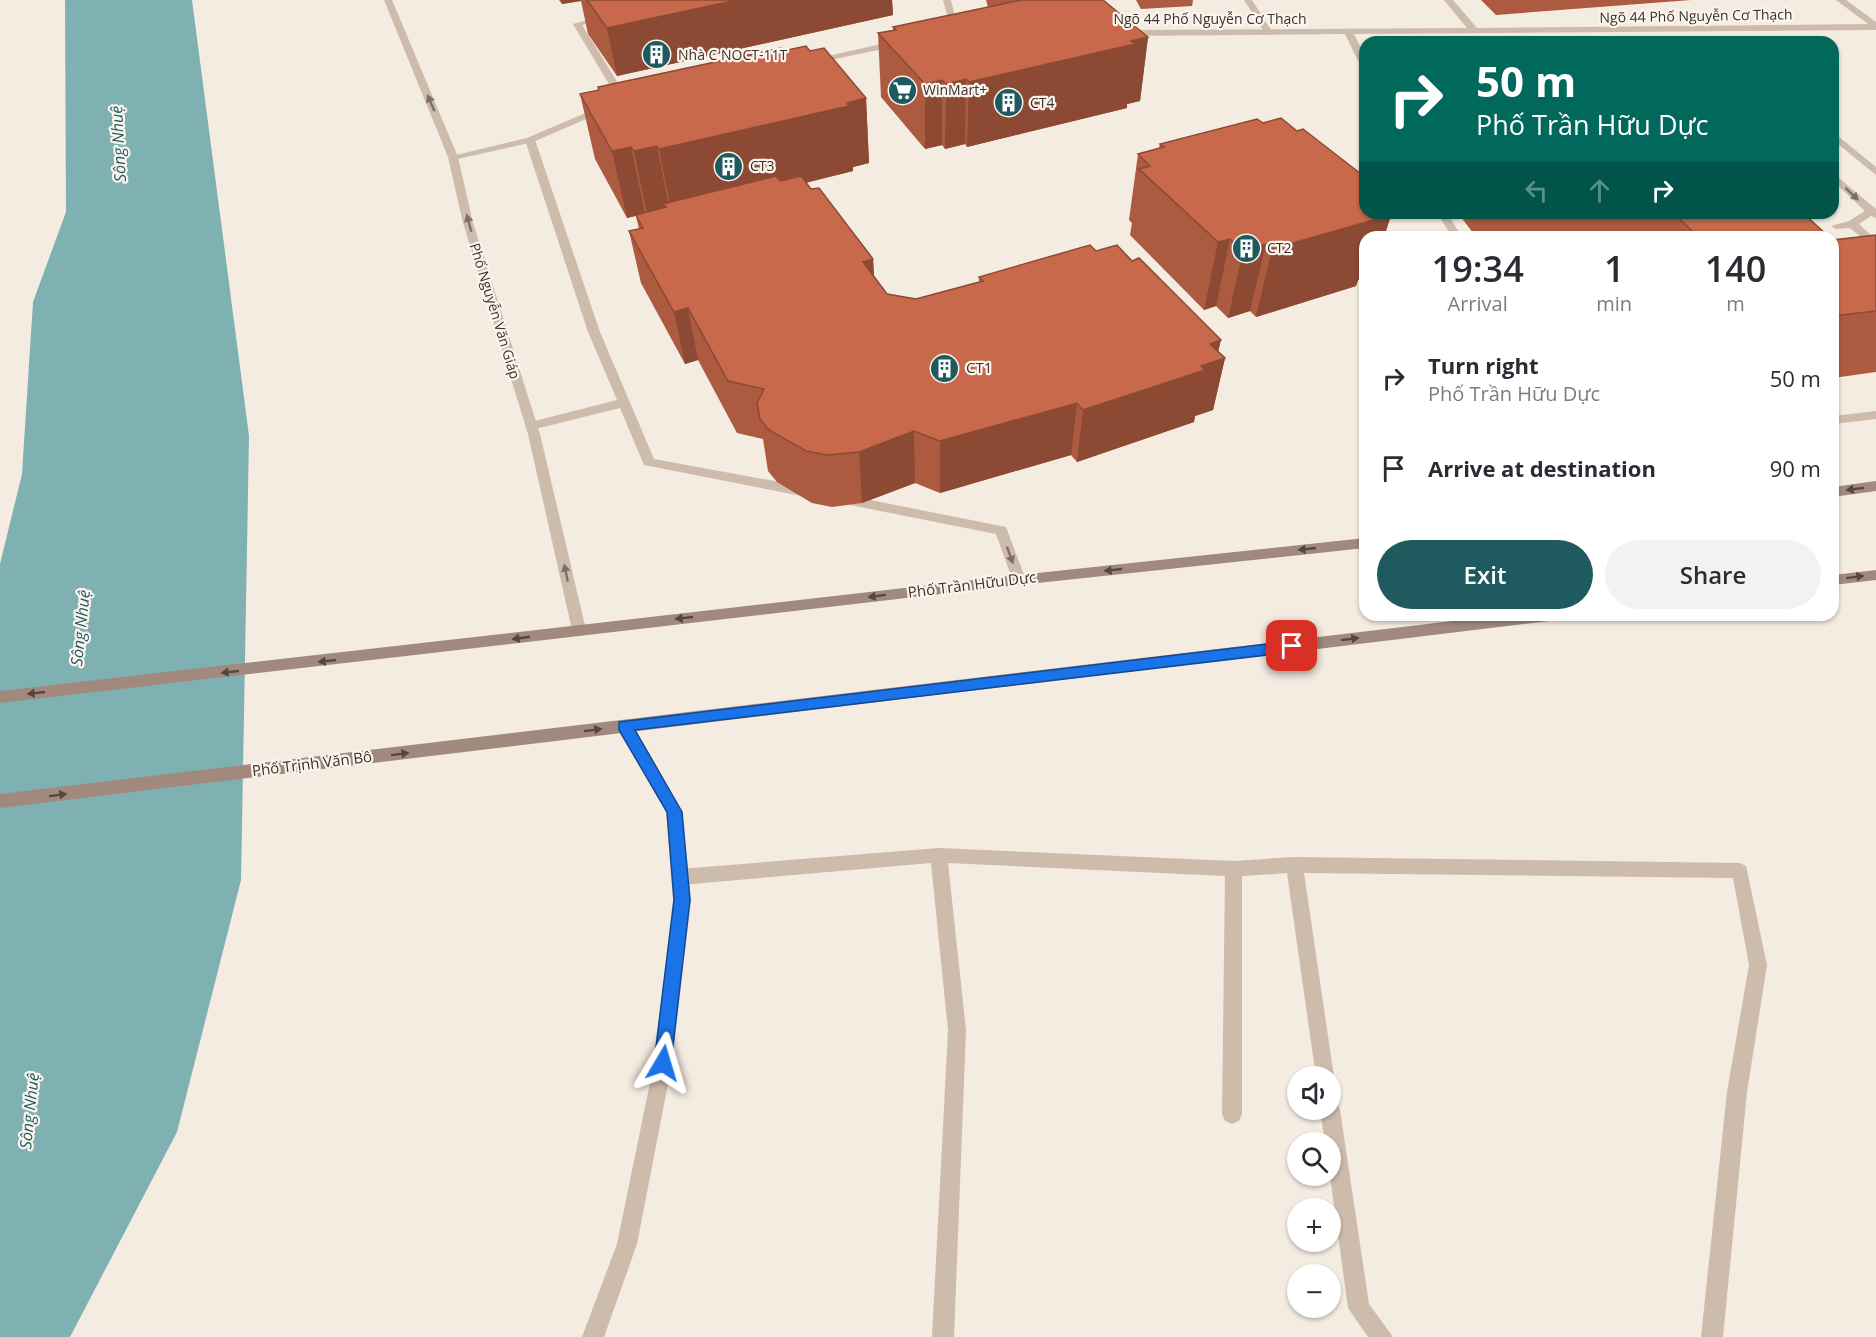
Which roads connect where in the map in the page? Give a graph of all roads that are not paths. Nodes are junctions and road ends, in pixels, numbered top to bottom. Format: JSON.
{"nodes":[{"id":1,"x":388,"y":0,"type":"edge"},
{"id":2,"x":947,"y":0,"type":"edge"},
{"id":3,"x":1248,"y":0,"type":"edge"},
{"id":4,"x":1448,"y":0,"type":"edge"},
{"id":5,"x":1840,"y":0,"type":"edge"},
{"id":6,"x":610,"y":17,"type":"edge"},
{"id":7,"x":1876,"y":27,"type":"edge"},
{"id":8,"x":1717,"y":29,"type":"junction"},
{"id":9,"x":1349,"y":32,"type":"junction"},
{"id":10,"x":1476,"y":32,"type":"junction"},
{"id":11,"x":1115,"y":33,"type":"edge"},
{"id":12,"x":1269,"y":33,"type":"junction"},
{"id":13,"x":944,"y":34,"type":"edge"},
{"id":14,"x":1725,"y":36,"type":"edge"},
{"id":15,"x":910,"y":41,"type":"edge"},
{"id":16,"x":1359,"y":52,"type":"edge"},
{"id":17,"x":795,"y":65,"type":"edge"},
{"id":18,"x":635,"y":98,"type":"edge"},
{"id":19,"x":623,"y":100,"type":"junction"},
{"id":20,"x":530,"y":140,"type":"junction"},
{"id":21,"x":1839,"y":140,"type":"edge"},
{"id":22,"x":453,"y":157,"type":"junction"},
{"id":23,"x":1876,"y":171,"type":"edge"},
{"id":24,"x":1839,"y":181,"type":"edge"},
{"id":25,"x":1874,"y":213,"type":"edge"},
{"id":26,"x":1852,"y":224,"type":"junction"},
{"id":27,"x":1836,"y":226,"type":"dead end"},
{"id":28,"x":1852,"y":244,"type":"edge"},
{"id":29,"x":1874,"y":244,"type":"edge"},
{"id":30,"x":623,"y":403,"type":"junction"},
{"id":31,"x":1876,"y":415,"type":"edge"},
{"id":32,"x":1839,"y":419,"type":"edge"},
{"id":33,"x":531,"y":426,"type":"junction"},
{"id":34,"x":1876,"y":486,"type":"edge"},
{"id":35,"x":1839,"y":491,"type":"edge"},
{"id":36,"x":1359,"y":544,"type":"edge"},
{"id":37,"x":1876,"y":575,"type":"edge"},
{"id":38,"x":1839,"y":579,"type":"edge"},
{"id":39,"x":1019,"y":580,"type":"junction"},
{"id":40,"x":1499,"y":621,"type":"edge"},
{"id":41,"x":579,"y":630,"type":"junction"},
{"id":42,"x":0,"y":697,"type":"edge"},
{"id":43,"x":624,"y":726,"type":"junction"},
{"id":44,"x":0,"y":801,"type":"edge"},
{"id":45,"x":939,"y":855,"type":"junction"},
{"id":46,"x":1294,"y":865,"type":"junction"},
{"id":47,"x":1234,"y":869,"type":"junction"},
{"id":48,"x":680,"y":877,"type":"junction"},
{"id":49,"x":1323,"y":1066,"type":"edge"},
{"id":50,"x":1232,"y":1114,"type":"dead end"},
{"id":51,"x":1331,"y":1120,"type":"edge"},
{"id":52,"x":593,"y":1337,"type":"edge"},
{"id":53,"x":943,"y":1337,"type":"edge"},
{"id":54,"x":1383,"y":1337,"type":"edge"},
{"id":55,"x":1712,"y":1337,"type":"edge"}],
"edges":[{"from":22,"to":1,"type":"street","name":"Phố Nguyễn Văn Giáp","one_way":true},
{"from":2,"to":13,"type":"street"},
{"from":3,"to":12,"type":"street"},
{"from":4,"to":10,"type":"street"},
{"from":5,"to":7,"type":"street"},
{"from":6,"to":19,"type":"street"},
{"from":7,"to":8,"type":"street","name":"Ngõ 44 Phố Nguyễn Cơ Thạch"},
{"from":8,"to":10,"type":"street","name":"Ngõ 44 Phố Nguyễn Cơ Thạch"},
{"from":8,"to":14,"type":"street"},
{"from":9,"to":10,"type":"street","name":"Ngõ 44 Phố Nguyễn Cơ Thạch"},
{"from":9,"to":12,"type":"street","name":"Ngõ 44 Phố Nguyễn Cơ Thạch"},
{"from":9,"to":16,"type":"street"},
{"from":11,"to":12,"type":"street","name":"Ngõ 44 Phố Nguyễn Cơ Thạch"},
{"from":15,"to":17,"type":"street"},
{"from":18,"to":19,"type":"street"},
{"from":19,"to":20,"type":"street"},
{"from":20,"to":22,"type":"street"},
{"from":20,"to":30,"type":"street"},
{"from":21,"to":23,"type":"street"},
{"from":33,"to":22,"type":"street","name":"Phố Nguyễn Văn Giáp","one_way":true},
{"from":24,"to":25,"type":"street","one_way":true},
{"from":25,"to":26,"type":"street"},
{"from":26,"to":27,"type":"street"},
{"from":26,"to":29,"type":"street"},
{"from":28,"to":29,"type":"street"},
{"from":30,"to":33,"type":"street"},
{"from":30,"to":39,"type":"street","one_way":true},
{"from":31,"to":32,"type":"street"},
{"from":41,"to":33,"type":"street","name":"Phố Nguyễn Văn Giáp","one_way":true},
{"from":34,"to":35,"type":"main road","one_way":true},
{"from":36,"to":39,"type":"main road","name":"Phố Trần Hữu Dực","one_way":true},
{"from":38,"to":37,"type":"main road","one_way":true},
{"from":39,"to":41,"type":"main road","name":"Phố Trần Hữu Dực","one_way":true},
{"from":43,"to":40,"type":"main road","one_way":true},
{"from":41,"to":42,"type":"main road","one_way":true},
{"from":44,"to":43,"type":"main road","name":"Phố Trịnh Văn Bô","one_way":true},
{"from":43,"to":48,"type":"street"},
{"from":45,"to":47,"type":"street"},
{"from":45,"to":48,"type":"street"},
{"from":45,"to":53,"type":"street"},
{"from":46,"to":47,"type":"street"},
{"from":46,"to":49,"type":"street"},
{"from":46,"to":55,"type":"street"},
{"from":47,"to":50,"type":"street"},
{"from":48,"to":52,"type":"street"},
{"from":51,"to":54,"type":"street"}]}
